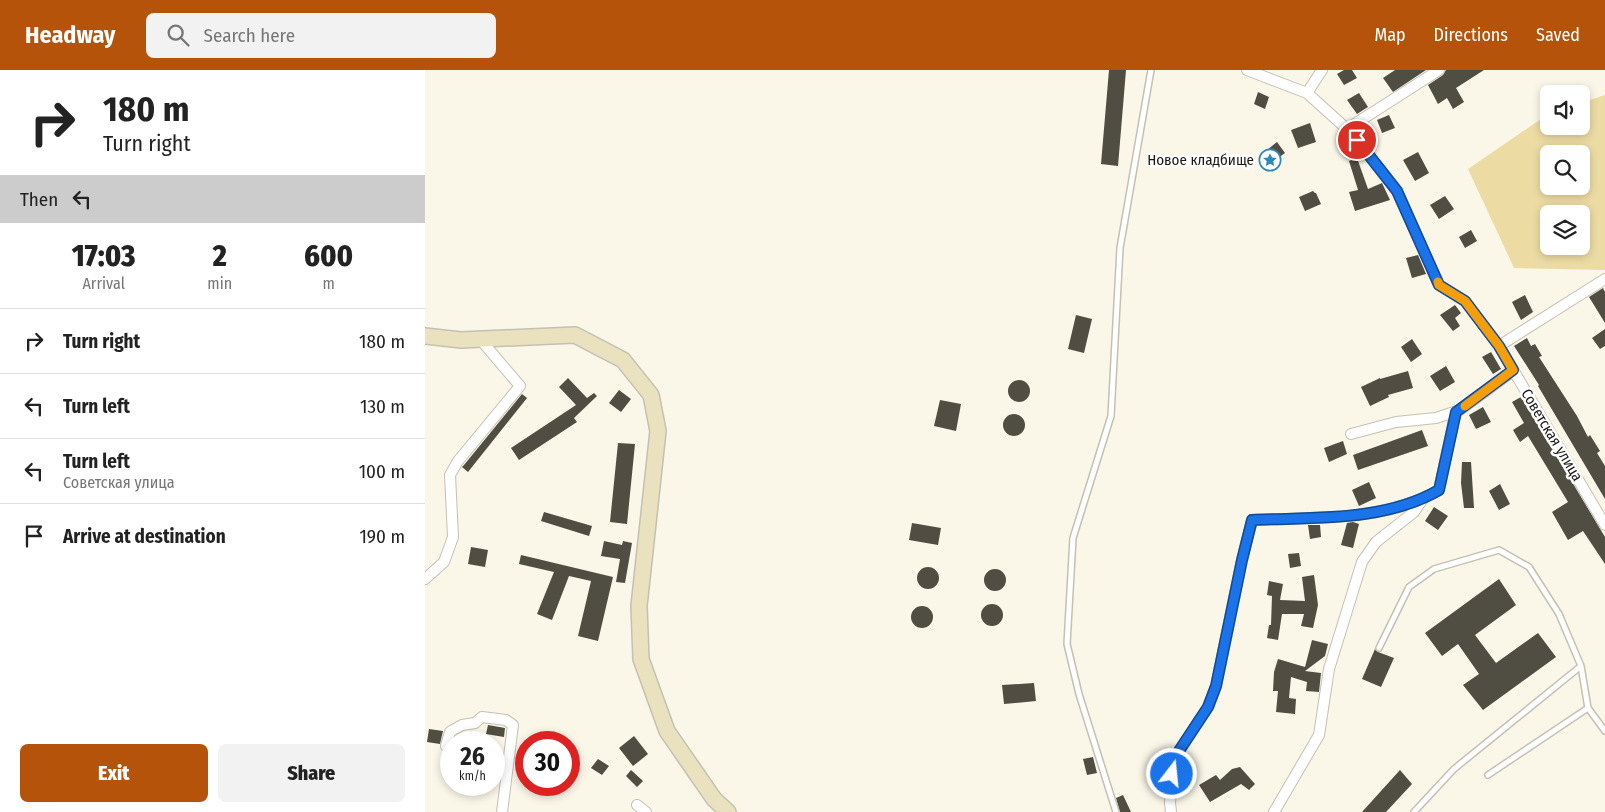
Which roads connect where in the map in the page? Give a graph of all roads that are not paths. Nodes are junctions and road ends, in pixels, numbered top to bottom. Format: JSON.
{"nodes":[{"id":1,"x":1151,"y":70,"type":"edge"},
{"id":2,"x":1247,"y":70,"type":"edge"},
{"id":3,"x":1322,"y":70,"type":"edge"},
{"id":4,"x":1439,"y":70,"type":"edge"},
{"id":5,"x":1274,"y":74,"type":"edge"},
{"id":6,"x":1307,"y":94,"type":"junction"},
{"id":7,"x":1347,"y":129,"type":"junction"},
{"id":8,"x":1605,"y":279,"type":"edge"},
{"id":9,"x":425,"y":336,"type":"edge"},
{"id":10,"x":480,"y":339,"type":"junction"},
{"id":11,"x":1499,"y":346,"type":"junction"},
{"id":12,"x":1513,"y":370,"type":"junction"},
{"id":13,"x":1456,"y":412,"type":"junction"},
{"id":14,"x":1351,"y":434,"type":"dead end"},
{"id":15,"x":1423,"y":499,"type":"junction"},
{"id":16,"x":1605,"y":525,"type":"edge"},
{"id":17,"x":425,"y":579,"type":"edge"},
{"id":18,"x":1379,"y":648,"type":"dead end"},
{"id":19,"x":1581,"y":666,"type":"junction"},
{"id":20,"x":1588,"y":708,"type":"junction"},
{"id":21,"x":452,"y":731,"type":"edge"},
{"id":22,"x":1605,"y":731,"type":"edge"},
{"id":23,"x":1488,"y":775,"type":"dead end"},
{"id":24,"x":505,"y":788,"type":"edge"},
{"id":25,"x":504,"y":796,"type":"edge"},
{"id":26,"x":637,"y":805,"type":"dead end"},
{"id":27,"x":502,"y":812,"type":"edge"},
{"id":28,"x":646,"y":812,"type":"edge"},
{"id":29,"x":727,"y":812,"type":"edge"},
{"id":30,"x":1116,"y":812,"type":"edge"},
{"id":31,"x":1171,"y":812,"type":"edge"},
{"id":32,"x":1274,"y":812,"type":"edge"},
{"id":33,"x":1414,"y":812,"type":"edge"}],
"edges":[{"from":1,"to":30,"type":"lane"},
{"from":2,"to":5,"type":"street","name":"Советская улица"},
{"from":3,"to":6,"type":"street"},
{"from":4,"to":7,"type":"street"},
{"from":5,"to":6,"type":"street","name":"Советская улица"},
{"from":6,"to":7,"type":"street","name":"Советская улица"},
{"from":7,"to":11,"type":"street","name":"Советская улица"},
{"from":8,"to":11,"type":"street"},
{"from":9,"to":10,"type":"main road"},
{"from":10,"to":17,"type":"street"},
{"from":10,"to":29,"type":"main road"},
{"from":11,"to":12,"type":"street","name":"Советская улица"},
{"from":12,"to":13,"type":"street"},
{"from":12,"to":16,"type":"street","name":"Советская улица"},
{"from":13,"to":14,"type":"street"},
{"from":13,"to":15,"type":"street"},
{"from":15,"to":31,"type":"street"},
{"from":15,"to":32,"type":"street"},
{"from":18,"to":19,"type":"lane"},
{"from":19,"to":20,"type":"lane"},
{"from":19,"to":33,"type":"lane"},
{"from":20,"to":22,"type":"lane"},
{"from":20,"to":23,"type":"lane"},
{"from":21,"to":24,"type":"street"},
{"from":25,"to":27,"type":"street"},
{"from":26,"to":28,"type":"street"}]}
